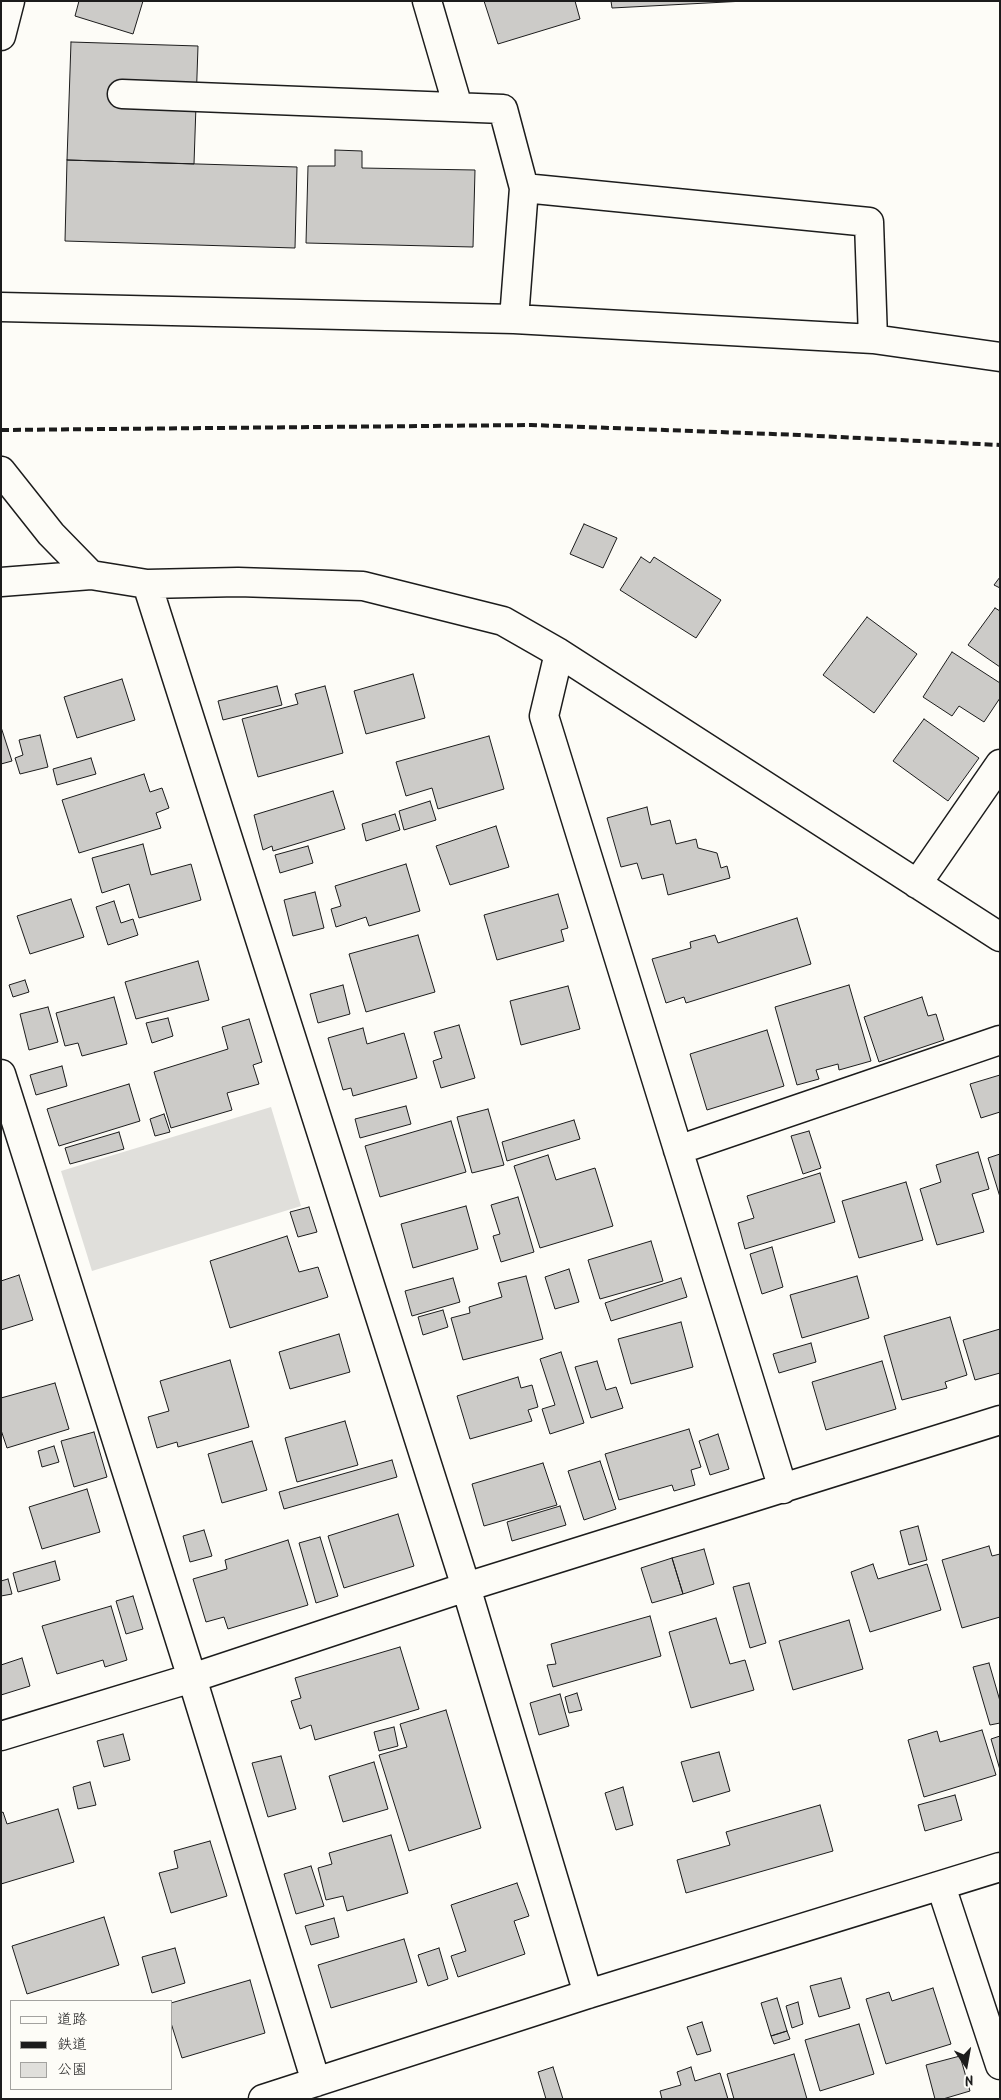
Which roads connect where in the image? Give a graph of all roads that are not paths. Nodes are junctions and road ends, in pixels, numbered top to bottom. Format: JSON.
{"nodes":[{"id":1,"x":10,"y":1,"type":"edge"},
{"id":2,"x":427,"y":1,"type":"edge"},
{"id":3,"x":1,"y":36,"type":"edge"},
{"id":4,"x":122,"y":94,"type":"dead end"},
{"id":5,"x":458,"y":107,"type":"junction"},
{"id":6,"x":524,"y":188,"type":"junction"},
{"id":7,"x":1,"y":307,"type":"edge"},
{"id":8,"x":514,"y":319,"type":"junction"},
{"id":9,"x":873,"y":339,"type":"junction"},
{"id":10,"x":1000,"y":357,"type":"edge"},
{"id":11,"x":1,"y":471,"type":"edge"},
{"id":12,"x":90,"y":575,"type":"junction"},
{"id":13,"x":1,"y":582,"type":"edge"},
{"id":14,"x":146,"y":584,"type":"junction"},
{"id":15,"x":559,"y":653,"type":"junction"},
{"id":16,"x":1000,"y":764,"type":"edge"},
{"id":17,"x":917,"y":884,"type":"junction"},
{"id":18,"x":1000,"y":937,"type":"edge"},
{"id":19,"x":1000,"y":1040,"type":"edge"},
{"id":20,"x":1,"y":1074,"type":"edge"},
{"id":21,"x":678,"y":1150,"type":"junction"},
{"id":22,"x":1000,"y":1420,"type":"edge"},
{"id":23,"x":783,"y":1489,"type":"junction"},
{"id":24,"x":466,"y":1587,"type":"junction"},
{"id":25,"x":192,"y":1678,"type":"junction"},
{"id":26,"x":1,"y":1736,"type":"edge"},
{"id":27,"x":1000,"y":1867,"type":"edge"},
{"id":28,"x":941,"y":1886,"type":"junction"},
{"id":29,"x":588,"y":1994,"type":"junction"},
{"id":30,"x":1000,"y":2065,"type":"edge"},
{"id":31,"x":316,"y":2082,"type":"junction"},
{"id":32,"x":263,"y":2099,"type":"edge"}],
"edges":[{"from":1,"to":3,"type":"street"},
{"from":2,"to":5,"type":"street"},
{"from":4,"to":5,"type":"street"},
{"from":5,"to":6,"type":"street"},
{"from":6,"to":8,"type":"street"},
{"from":6,"to":9,"type":"street"},
{"from":7,"to":8,"type":"street"},
{"from":8,"to":9,"type":"street"},
{"from":9,"to":10,"type":"street"},
{"from":11,"to":12,"type":"street"},
{"from":12,"to":13,"type":"street"},
{"from":12,"to":14,"type":"street"},
{"from":14,"to":15,"type":"street"},
{"from":14,"to":24,"type":"street"},
{"from":15,"to":17,"type":"street"},
{"from":15,"to":21,"type":"street"},
{"from":16,"to":17,"type":"street"},
{"from":17,"to":18,"type":"street"},
{"from":19,"to":21,"type":"street"},
{"from":20,"to":25,"type":"street"},
{"from":21,"to":23,"type":"street"},
{"from":22,"to":23,"type":"street"},
{"from":23,"to":24,"type":"street"},
{"from":24,"to":25,"type":"street"},
{"from":24,"to":29,"type":"street"},
{"from":25,"to":26,"type":"street"},
{"from":25,"to":31,"type":"street"},
{"from":27,"to":28,"type":"street"},
{"from":28,"to":29,"type":"street"},
{"from":28,"to":30,"type":"street"},
{"from":29,"to":31,"type":"street"},
{"from":31,"to":32,"type":"street"}]}
